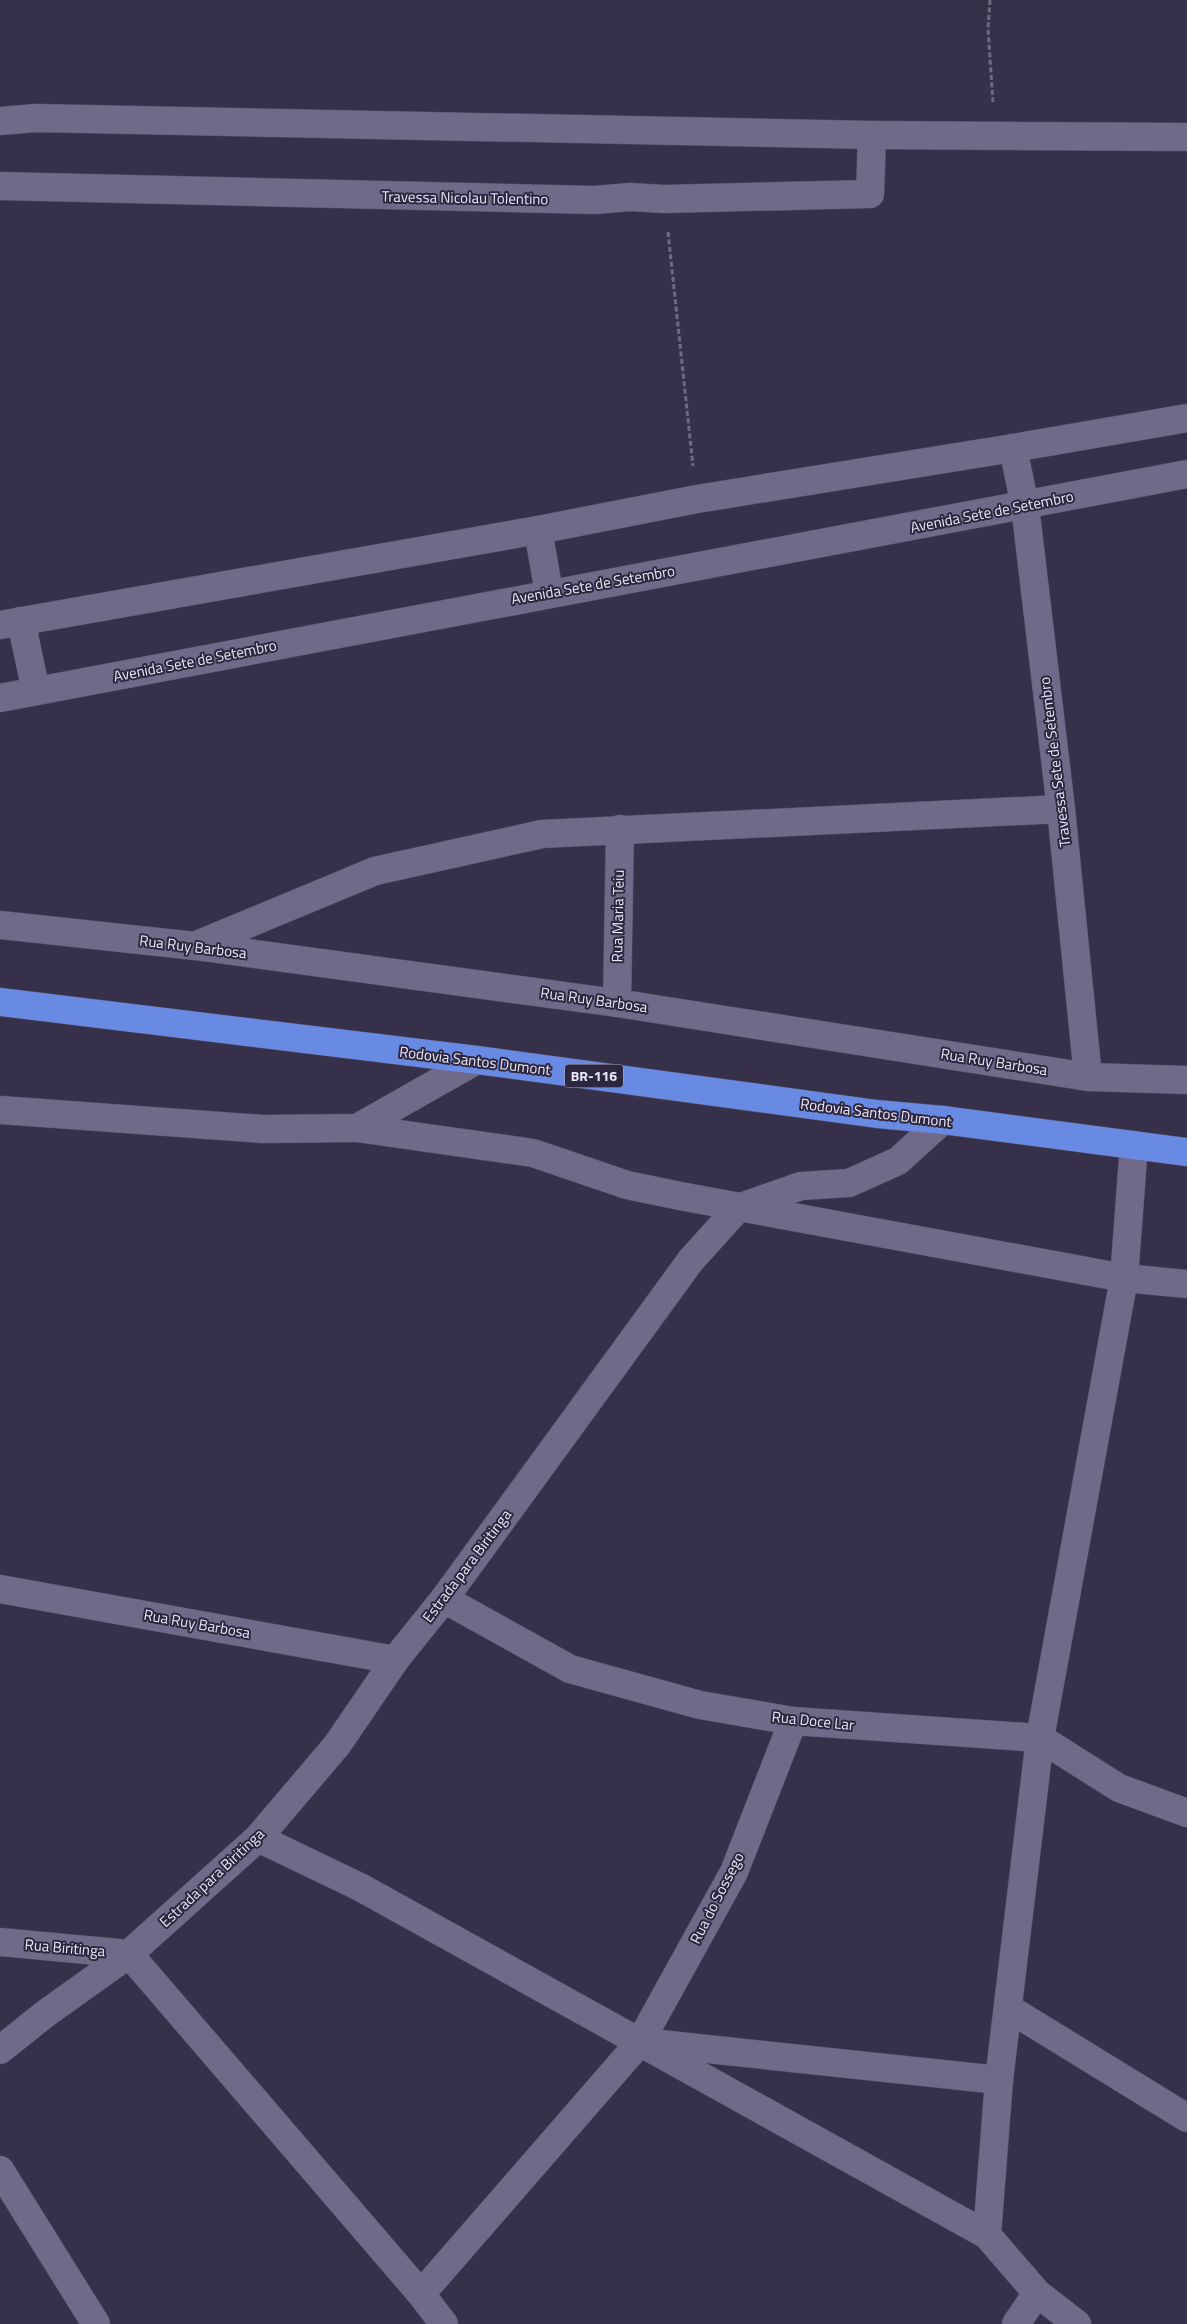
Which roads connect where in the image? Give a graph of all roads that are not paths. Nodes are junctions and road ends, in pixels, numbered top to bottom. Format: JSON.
{"nodes":[{"id":1,"x":0,"y":121,"type":"edge"},
{"id":2,"x":872,"y":135,"type":"junction"},
{"id":3,"x":1187,"y":137,"type":"edge"},
{"id":4,"x":0,"y":186,"type":"edge"},
{"id":5,"x":1187,"y":418,"type":"edge"},
{"id":6,"x":1013,"y":448,"type":"junction"},
{"id":7,"x":1187,"y":474,"type":"edge"},
{"id":8,"x":1025,"y":506,"type":"junction"},
{"id":9,"x":538,"y":530,"type":"junction"},
{"id":10,"x":549,"y":593,"type":"junction"},
{"id":11,"x":11,"y":623,"type":"edge"},
{"id":12,"x":36,"y":691,"type":"junction"},
{"id":13,"x":0,"y":698,"type":"edge"},
{"id":14,"x":1061,"y":809,"type":"junction"},
{"id":15,"x":620,"y":829,"type":"junction"},
{"id":16,"x":0,"y":925,"type":"edge"},
{"id":17,"x":195,"y":946,"type":"junction"},
{"id":18,"x":0,"y":1002,"type":"edge"},
{"id":19,"x":617,"y":1003,"type":"junction"},
{"id":20,"x":477,"y":1060,"type":"junction"},
{"id":21,"x":1088,"y":1077,"type":"junction"},
{"id":22,"x":1187,"y":1080,"type":"edge"},
{"id":23,"x":0,"y":1110,"type":"edge"},
{"id":24,"x":943,"y":1120,"type":"junction"},
{"id":25,"x":357,"y":1128,"type":"junction"},
{"id":26,"x":1134,"y":1145,"type":"junction"},
{"id":27,"x":1187,"y":1152,"type":"edge"},
{"id":28,"x":738,"y":1208,"type":"junction"},
{"id":29,"x":1124,"y":1278,"type":"junction"},
{"id":30,"x":1187,"y":1284,"type":"edge"},
{"id":31,"x":0,"y":1588,"type":"edge"},
{"id":32,"x":444,"y":1599,"type":"junction"},
{"id":33,"x":394,"y":1660,"type":"junction"},
{"id":34,"x":793,"y":1721,"type":"junction"},
{"id":35,"x":1040,"y":1738,"type":"junction"},
{"id":36,"x":1187,"y":1812,"type":"edge"},
{"id":37,"x":258,"y":1838,"type":"junction"},
{"id":38,"x":0,"y":1942,"type":"edge"},
{"id":39,"x":129,"y":1954,"type":"junction"},
{"id":40,"x":1008,"y":2008,"type":"junction"},
{"id":41,"x":640,"y":2042,"type":"junction"},
{"id":42,"x":0,"y":2050,"type":"edge"},
{"id":43,"x":999,"y":2080,"type":"junction"},
{"id":44,"x":1187,"y":2118,"type":"edge"},
{"id":45,"x":0,"y":2170,"type":"edge"},
{"id":46,"x":986,"y":2235,"type":"junction"},
{"id":47,"x":1037,"y":2292,"type":"junction"},
{"id":48,"x":421,"y":2294,"type":"junction"},
{"id":49,"x":96,"y":2324,"type":"edge"},
{"id":50,"x":444,"y":2324,"type":"edge"},
{"id":51,"x":1016,"y":2324,"type":"edge"},
{"id":52,"x":1077,"y":2324,"type":"edge"}],
"edges":[{"from":1,"to":2,"type":"street"},
{"from":2,"to":3,"type":"street"},
{"from":2,"to":4,"type":"street","name":"Travessa Nicolau Tolentino"},
{"from":5,"to":6,"type":"street"},
{"from":6,"to":8,"type":"street","name":"Travessa Sete de Setembro"},
{"from":6,"to":9,"type":"street"},
{"from":7,"to":8,"type":"street","name":"Avenida Sete de Setembro"},
{"from":8,"to":10,"type":"street","name":"Avenida Sete de Setembro"},
{"from":8,"to":14,"type":"street","name":"Travessa Sete de Setembro"},
{"from":9,"to":10,"type":"street"},
{"from":9,"to":11,"type":"street"},
{"from":10,"to":12,"type":"street","name":"Avenida Sete de Setembro"},
{"from":11,"to":12,"type":"street"},
{"from":12,"to":13,"type":"street","name":"Avenida Sete de Setembro"},
{"from":14,"to":15,"type":"street"},
{"from":14,"to":21,"type":"street","name":"Travessa Sete de Setembro"},
{"from":15,"to":17,"type":"street"},
{"from":15,"to":19,"type":"street","name":"Rua Maria Teiu"},
{"from":16,"to":17,"type":"street","name":"Rua Ruy Barbosa"},
{"from":17,"to":19,"type":"street","name":"Rua Ruy Barbosa"},
{"from":18,"to":20,"type":"highway","name":"Rodovia Santos Dumont","number":"BR-116"},
{"from":19,"to":21,"type":"street","name":"Rua Ruy Barbosa"},
{"from":20,"to":24,"type":"highway","name":"Rodovia Santos Dumont","number":"BR-116"},
{"from":20,"to":25,"type":"street"},
{"from":21,"to":22,"type":"street","name":"Rua Ruy Barbosa"},
{"from":23,"to":25,"type":"street"},
{"from":24,"to":26,"type":"highway","name":"Rodovia Santos Dumont","number":"BR-116"},
{"from":24,"to":28,"type":"street","name":"Estrada para Biritinga"},
{"from":25,"to":28,"type":"street"},
{"from":26,"to":27,"type":"highway","name":"Rodovia Santos Dumont","number":"BR-116"},
{"from":26,"to":29,"type":"street"},
{"from":28,"to":29,"type":"street"},
{"from":28,"to":32,"type":"street","name":"Estrada para Biritinga"},
{"from":29,"to":30,"type":"street"},
{"from":29,"to":35,"type":"street"},
{"from":31,"to":33,"type":"street","name":"Rua Ruy Barbosa"},
{"from":32,"to":33,"type":"street","name":"Estrada para Biritinga"},
{"from":32,"to":34,"type":"street","name":"Rua Doce Lar"},
{"from":33,"to":37,"type":"street","name":"Estrada para Biritinga"},
{"from":34,"to":35,"type":"street","name":"Rua Doce Lar"},
{"from":34,"to":41,"type":"street","name":"Rua do Sossego"},
{"from":35,"to":36,"type":"street","name":"Rua Doce Lar"},
{"from":35,"to":40,"type":"street"},
{"from":37,"to":39,"type":"street","name":"Estrada para Biritinga"},
{"from":37,"to":41,"type":"street"},
{"from":38,"to":39,"type":"street","name":"Rua Biritinga"},
{"from":39,"to":42,"type":"street","name":"Estrada para Biritinga"},
{"from":39,"to":48,"type":"street"},
{"from":40,"to":43,"type":"street"},
{"from":40,"to":44,"type":"street"},
{"from":41,"to":43,"type":"street"},
{"from":41,"to":46,"type":"street"},
{"from":41,"to":48,"type":"street","name":"Rua do Sossego"},
{"from":43,"to":46,"type":"street"},
{"from":45,"to":49,"type":"street"},
{"from":46,"to":47,"type":"street"},
{"from":47,"to":51,"type":"street"},
{"from":47,"to":52,"type":"street"},
{"from":48,"to":50,"type":"street"}]}
